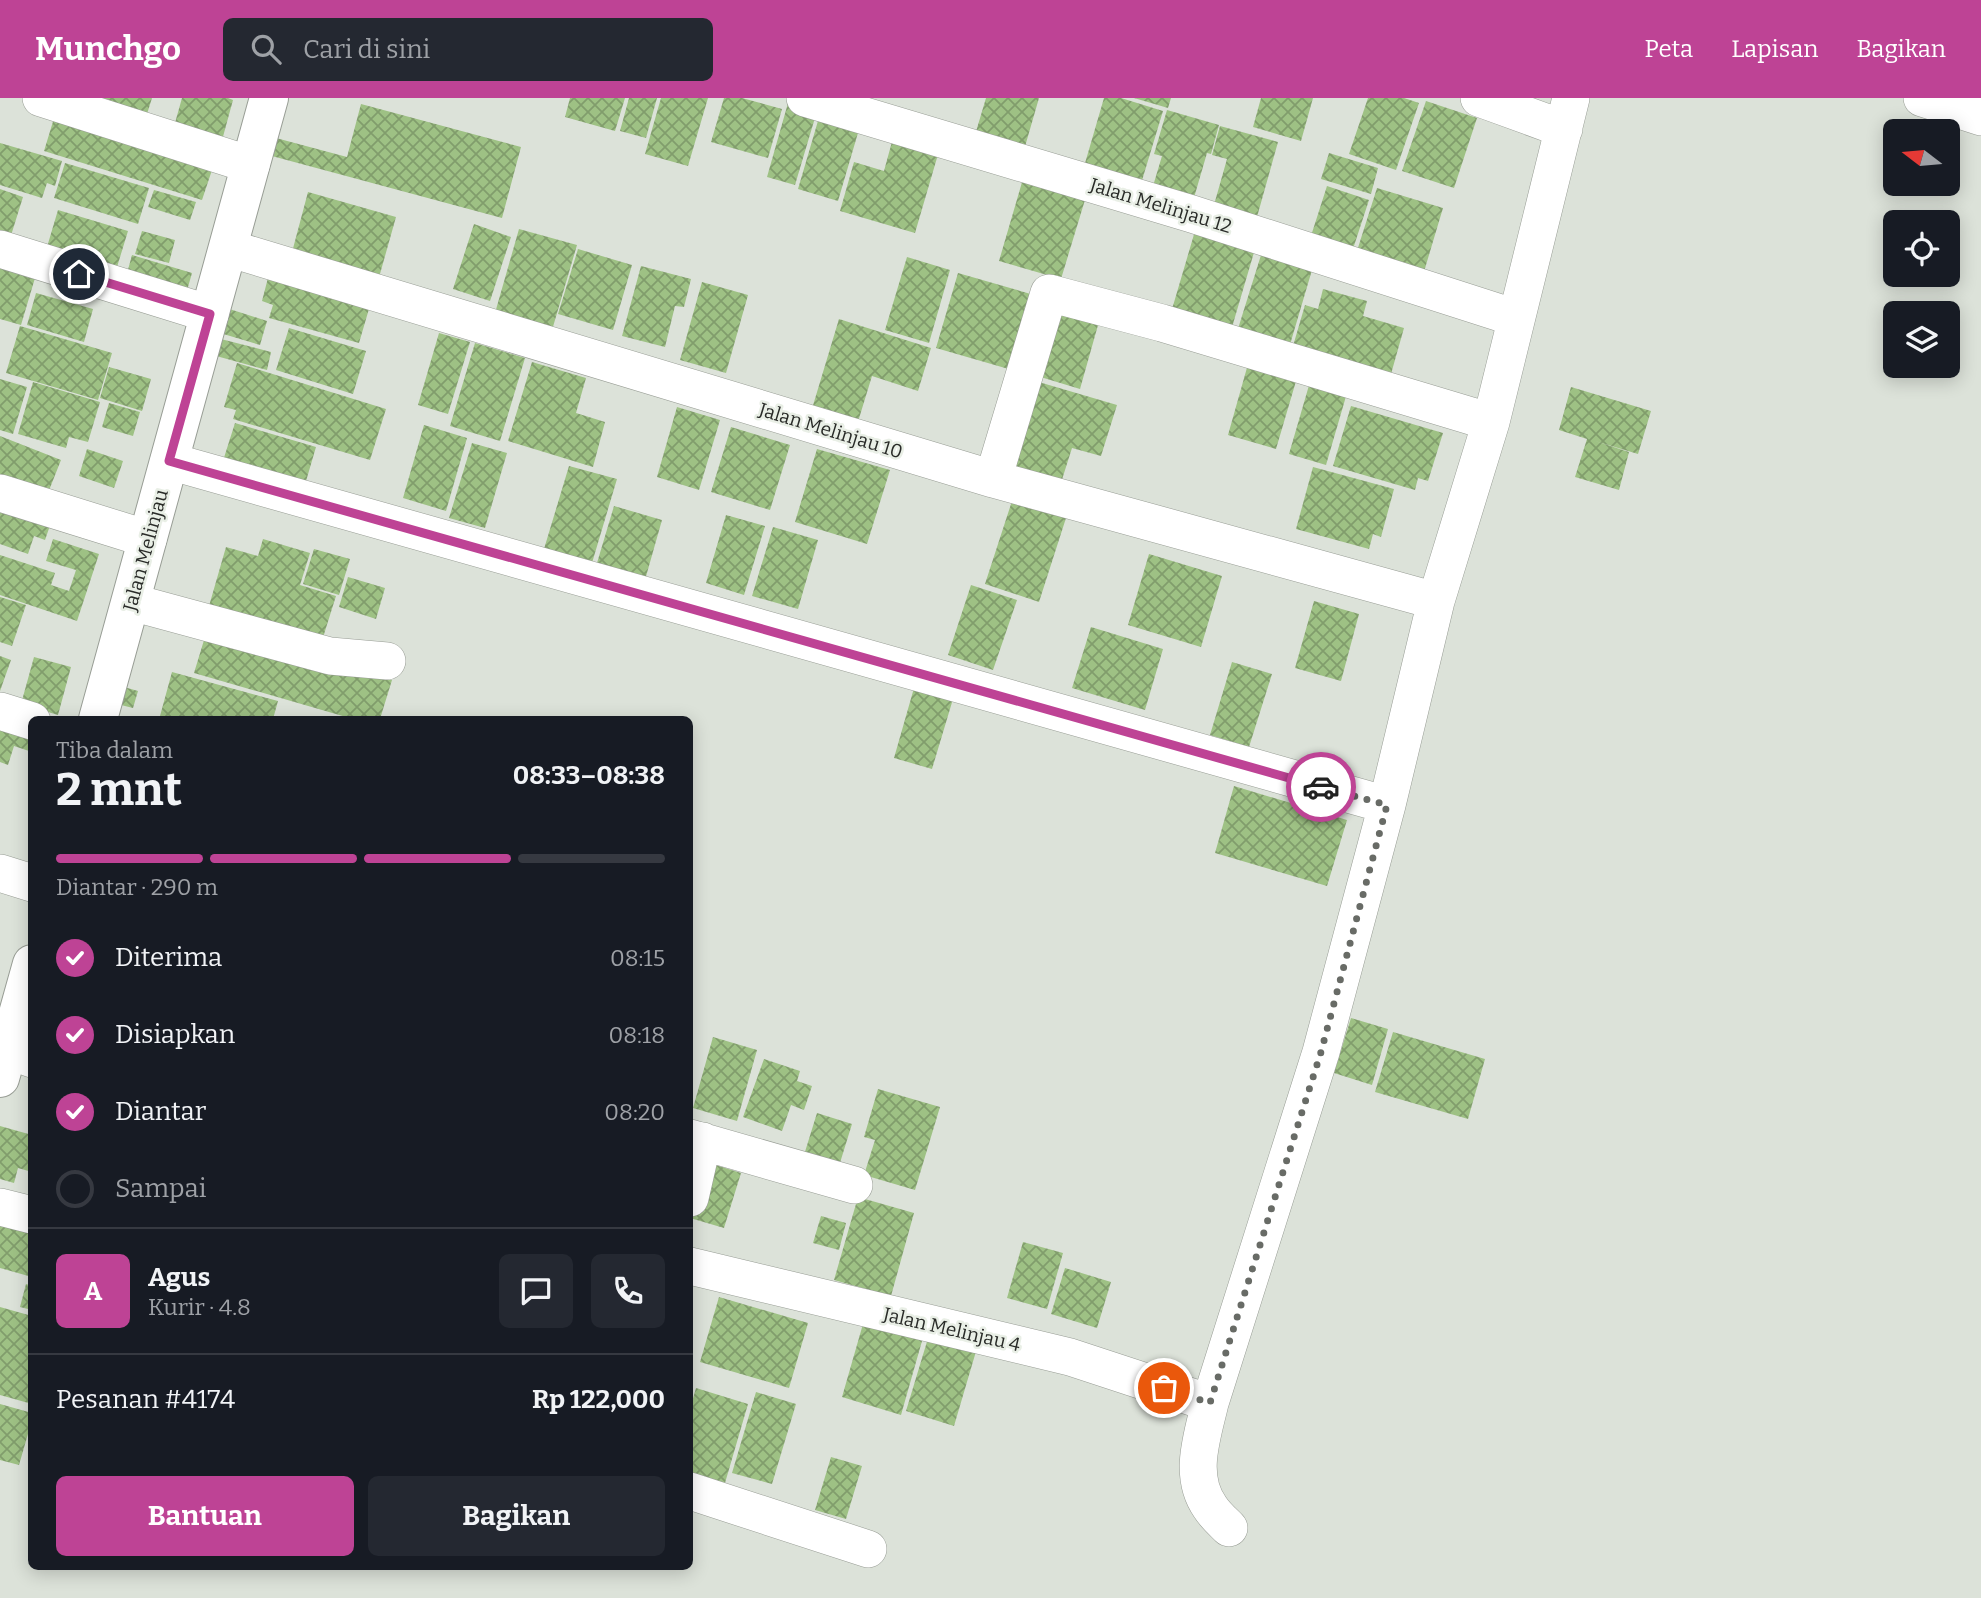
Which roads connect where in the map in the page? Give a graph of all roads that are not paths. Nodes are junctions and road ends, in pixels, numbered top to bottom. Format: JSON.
{"nodes":[{"id":1,"x":41,"y":98,"type":"edge"},
{"id":2,"x":269,"y":98,"type":"edge"},
{"id":3,"x":805,"y":98,"type":"edge"},
{"id":4,"x":1479,"y":98,"type":"edge"},
{"id":5,"x":1922,"y":98,"type":"edge"},
{"id":6,"x":1568,"y":114,"type":"edge"},
{"id":7,"x":1981,"y":117,"type":"edge"},
{"id":8,"x":251,"y":164,"type":"junction"},
{"id":9,"x":228,"y":248,"type":"junction"},
{"id":10,"x":0,"y":249,"type":"edge"},
{"id":11,"x":210,"y":314,"type":"junction"},
{"id":12,"x":1516,"y":318,"type":"junction"},
{"id":13,"x":1491,"y":422,"type":"junction"},
{"id":14,"x":169,"y":461,"type":"junction"},
{"id":15,"x":993,"y":479,"type":"junction"},
{"id":16,"x":0,"y":493,"type":"edge"},
{"id":17,"x":148,"y":539,"type":"junction"},
{"id":18,"x":1436,"y":600,"type":"junction"},
{"id":19,"x":131,"y":602,"type":"junction"},
{"id":20,"x":387,"y":661,"type":"dead end"},
{"id":21,"x":0,"y":711,"type":"edge"},
{"id":22,"x":100,"y":716,"type":"edge"},
{"id":23,"x":28,"y":720,"type":"edge"},
{"id":24,"x":1387,"y":805,"type":"junction"},
{"id":25,"x":0,"y":873,"type":"edge"},
{"id":26,"x":28,"y":882,"type":"edge"},
{"id":27,"x":28,"y":971,"type":"edge"},
{"id":28,"x":10,"y":1004,"type":"edge"},
{"id":29,"x":13,"y":1062,"type":"edge"},
{"id":30,"x":696,"y":1139,"type":"edge"},
{"id":31,"x":693,"y":1168,"type":"edge"},
{"id":32,"x":854,"y":1185,"type":"dead end"},
{"id":33,"x":0,"y":1208,"type":"edge"},
{"id":34,"x":28,"y":1215,"type":"edge"},
{"id":35,"x":693,"y":1267,"type":"edge"},
{"id":36,"x":1210,"y":1403,"type":"junction"},
{"id":37,"x":693,"y":1492,"type":"edge"},
{"id":38,"x":1229,"y":1528,"type":"dead end"},
{"id":39,"x":868,"y":1549,"type":"dead end"}],
"edges":[{"from":1,"to":8,"type":"street"},
{"from":2,"to":8,"type":"street","name":"Jalan Melinjau"},
{"from":3,"to":12,"type":"street","name":"Jalan Melinjau 12"},
{"from":4,"to":6,"type":"street"},
{"from":5,"to":7,"type":"street"},
{"from":6,"to":12,"type":"street"},
{"from":8,"to":9,"type":"street","name":"Jalan Melinjau"},
{"from":9,"to":11,"type":"street","name":"Jalan Melinjau"},
{"from":9,"to":15,"type":"street","name":"Jalan Melinjau 10"},
{"from":10,"to":11,"type":"street"},
{"from":11,"to":14,"type":"street","name":"Jalan Melinjau"},
{"from":12,"to":13,"type":"street"},
{"from":13,"to":15,"type":"street"},
{"from":13,"to":18,"type":"street"},
{"from":14,"to":17,"type":"street","name":"Jalan Melinjau"},
{"from":14,"to":24,"type":"street"},
{"from":15,"to":18,"type":"street","name":"Jalan Melinjau 10"},
{"from":16,"to":17,"type":"street"},
{"from":17,"to":19,"type":"street","name":"Jalan Melinjau"},
{"from":18,"to":24,"type":"street"},
{"from":19,"to":20,"type":"street"},
{"from":19,"to":22,"type":"street","name":"Jalan Melinjau"},
{"from":21,"to":23,"type":"street"},
{"from":24,"to":36,"type":"street"},
{"from":25,"to":26,"type":"street"},
{"from":27,"to":28,"type":"street"},
{"from":28,"to":29,"type":"street"},
{"from":30,"to":31,"type":"street"},
{"from":30,"to":32,"type":"street"},
{"from":33,"to":34,"type":"street"},
{"from":35,"to":36,"type":"street","name":"Jalan Melinjau 4"},
{"from":36,"to":38,"type":"street"},
{"from":37,"to":39,"type":"street"}]}
